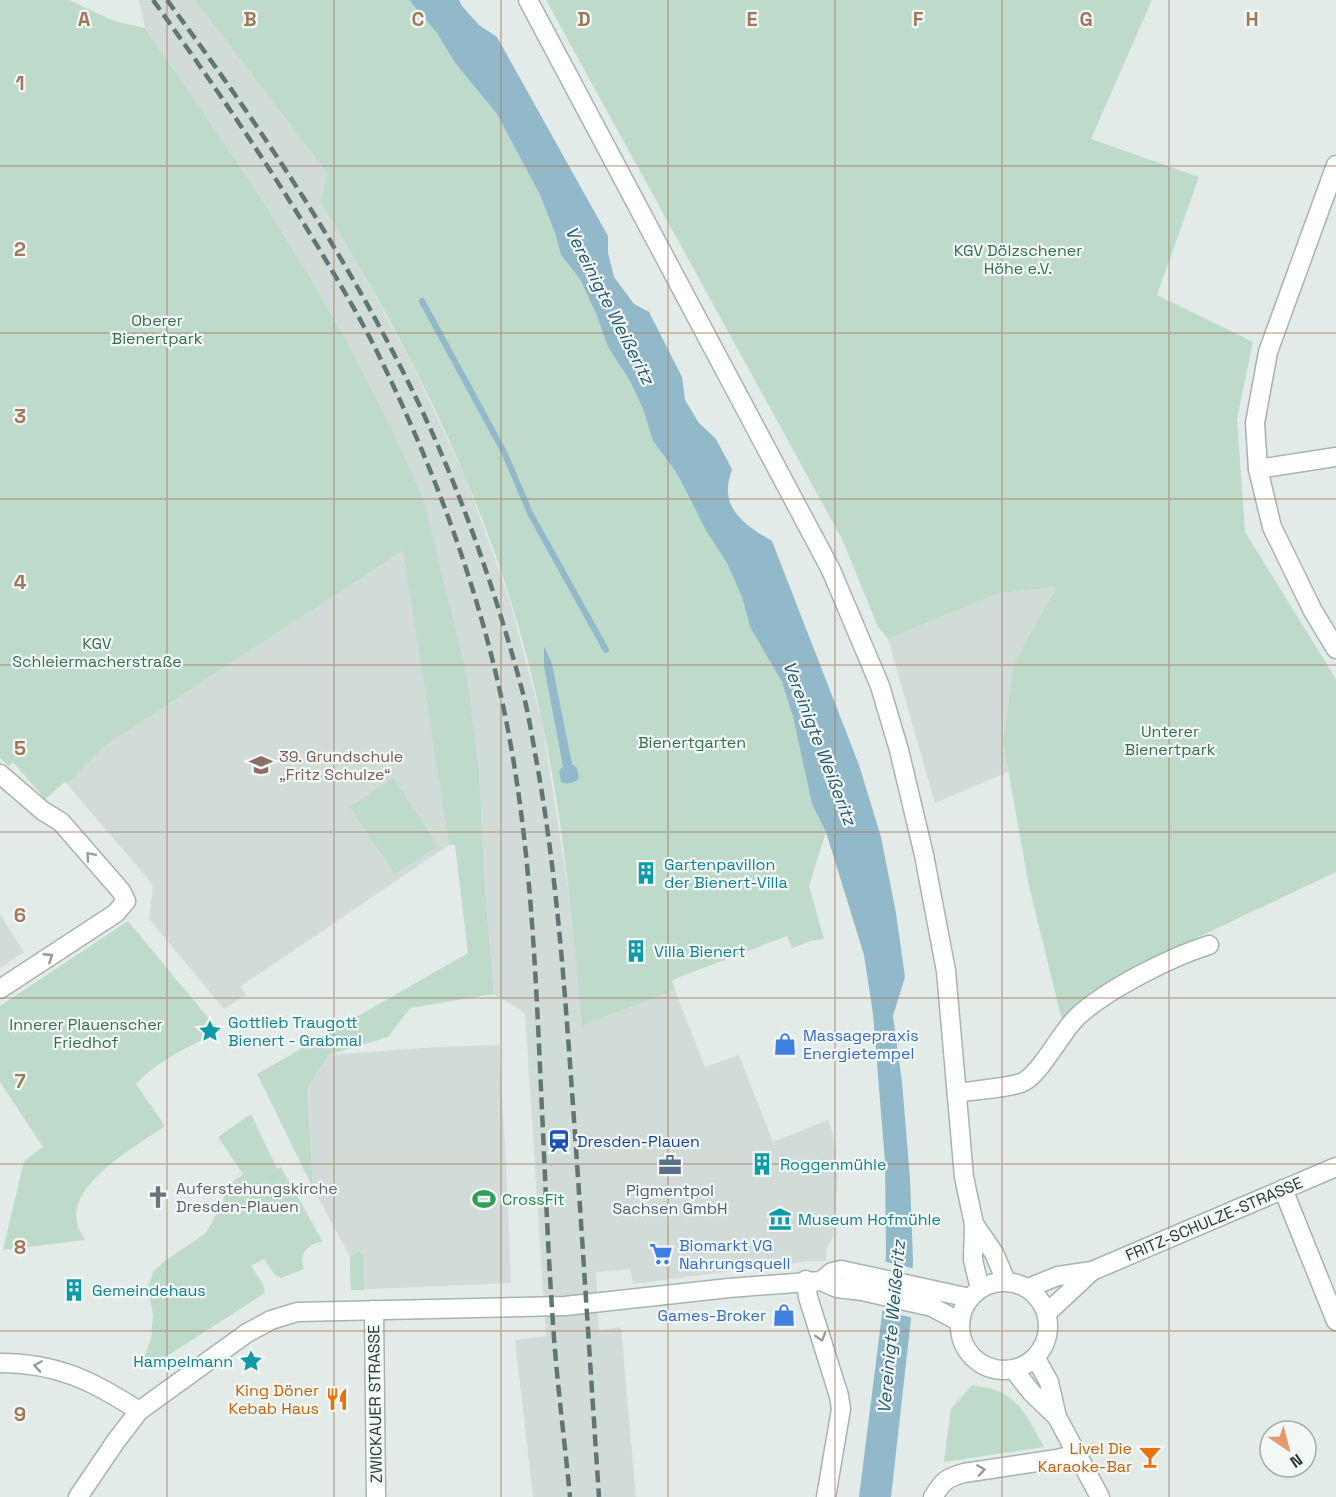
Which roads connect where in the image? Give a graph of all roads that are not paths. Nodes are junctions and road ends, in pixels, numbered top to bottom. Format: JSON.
{"nodes":[{"id":1,"x":528,"y":0,"type":"edge"},
{"id":2,"x":1336,"y":165,"type":"edge"},
{"id":3,"x":1336,"y":457,"type":"edge"},
{"id":4,"x":1258,"y":470,"type":"junction"},
{"id":5,"x":1336,"y":649,"type":"edge"},
{"id":6,"x":0,"y":774,"type":"edge"},
{"id":7,"x":1209,"y":945,"type":"dead end"},
{"id":8,"x":0,"y":989,"type":"edge"},
{"id":9,"x":957,"y":1093,"type":"junction"},
{"id":10,"x":1336,"y":1167,"type":"edge"},
{"id":11,"x":1283,"y":1190,"type":"junction"},
{"id":12,"x":974,"y":1224,"type":"junction"},
{"id":13,"x":1092,"y":1271,"type":"junction"},
{"id":14,"x":813,"y":1281,"type":"junction"},
{"id":15,"x":1006,"y":1281,"type":"junction"},
{"id":16,"x":862,"y":1282,"type":"junction"},
{"id":17,"x":1028,"y":1288,"type":"junction"},
{"id":18,"x":975,"y":1294,"type":"junction"},
{"id":19,"x":374,"y":1310,"type":"junction"},
{"id":20,"x":1047,"y":1313,"type":"junction"},
{"id":21,"x":953,"y":1318,"type":"junction"},
{"id":22,"x":1336,"y":1321,"type":"edge"},
{"id":23,"x":1035,"y":1357,"type":"junction"},
{"id":24,"x":0,"y":1363,"type":"edge"},
{"id":25,"x":1013,"y":1369,"type":"junction"},
{"id":26,"x":139,"y":1412,"type":"junction"},
{"id":27,"x":1057,"y":1417,"type":"junction"},
{"id":28,"x":1077,"y":1454,"type":"junction"},
{"id":29,"x":78,"y":1497,"type":"edge"},
{"id":30,"x":376,"y":1497,"type":"edge"},
{"id":31,"x":826,"y":1497,"type":"edge"},
{"id":32,"x":933,"y":1497,"type":"edge"},
{"id":33,"x":1100,"y":1497,"type":"edge"}],
"edges":[{"from":1,"to":9,"type":"street"},
{"from":2,"to":4,"type":"street"},
{"from":3,"to":4,"type":"street"},
{"from":4,"to":5,"type":"street"},
{"from":8,"to":6,"type":"street","one_way":true},
{"from":7,"to":9,"type":"street"},
{"from":9,"to":12,"type":"street"},
{"from":10,"to":11,"type":"street","name":"FRITZ-SCHULZE-STRASSE"},
{"from":11,"to":13,"type":"street","name":"FRITZ-SCHULZE-STRASSE"},
{"from":11,"to":22,"type":"street"},
{"from":12,"to":15,"type":"street"},
{"from":12,"to":18,"type":"street"},
{"from":13,"to":17,"type":"street","name":"FRITZ-SCHULZE-STRASSE"},
{"from":13,"to":20,"type":"street","name":"FRITZ-SCHULZE-STRASSE"},
{"from":14,"to":16,"type":"street"},
{"from":14,"to":19,"type":"street"},
{"from":14,"to":31,"type":"street","one_way":true},
{"from":15,"to":17,"type":"street"},
{"from":15,"to":18,"type":"street"},
{"from":16,"to":18,"type":"street"},
{"from":16,"to":21,"type":"street"},
{"from":17,"to":20,"type":"street"},
{"from":18,"to":21,"type":"street"},
{"from":19,"to":26,"type":"street"},
{"from":19,"to":30,"type":"street","name":"ZWICKAUER STRASSE"},
{"from":20,"to":23,"type":"street"},
{"from":21,"to":25,"type":"street"},
{"from":23,"to":25,"type":"street"},
{"from":23,"to":27,"type":"street"},
{"from":26,"to":24,"type":"street","one_way":true},
{"from":25,"to":27,"type":"street"},
{"from":26,"to":29,"type":"street"},
{"from":27,"to":28,"type":"street"},
{"from":32,"to":28,"type":"street","one_way":true},
{"from":28,"to":33,"type":"street"}]}
